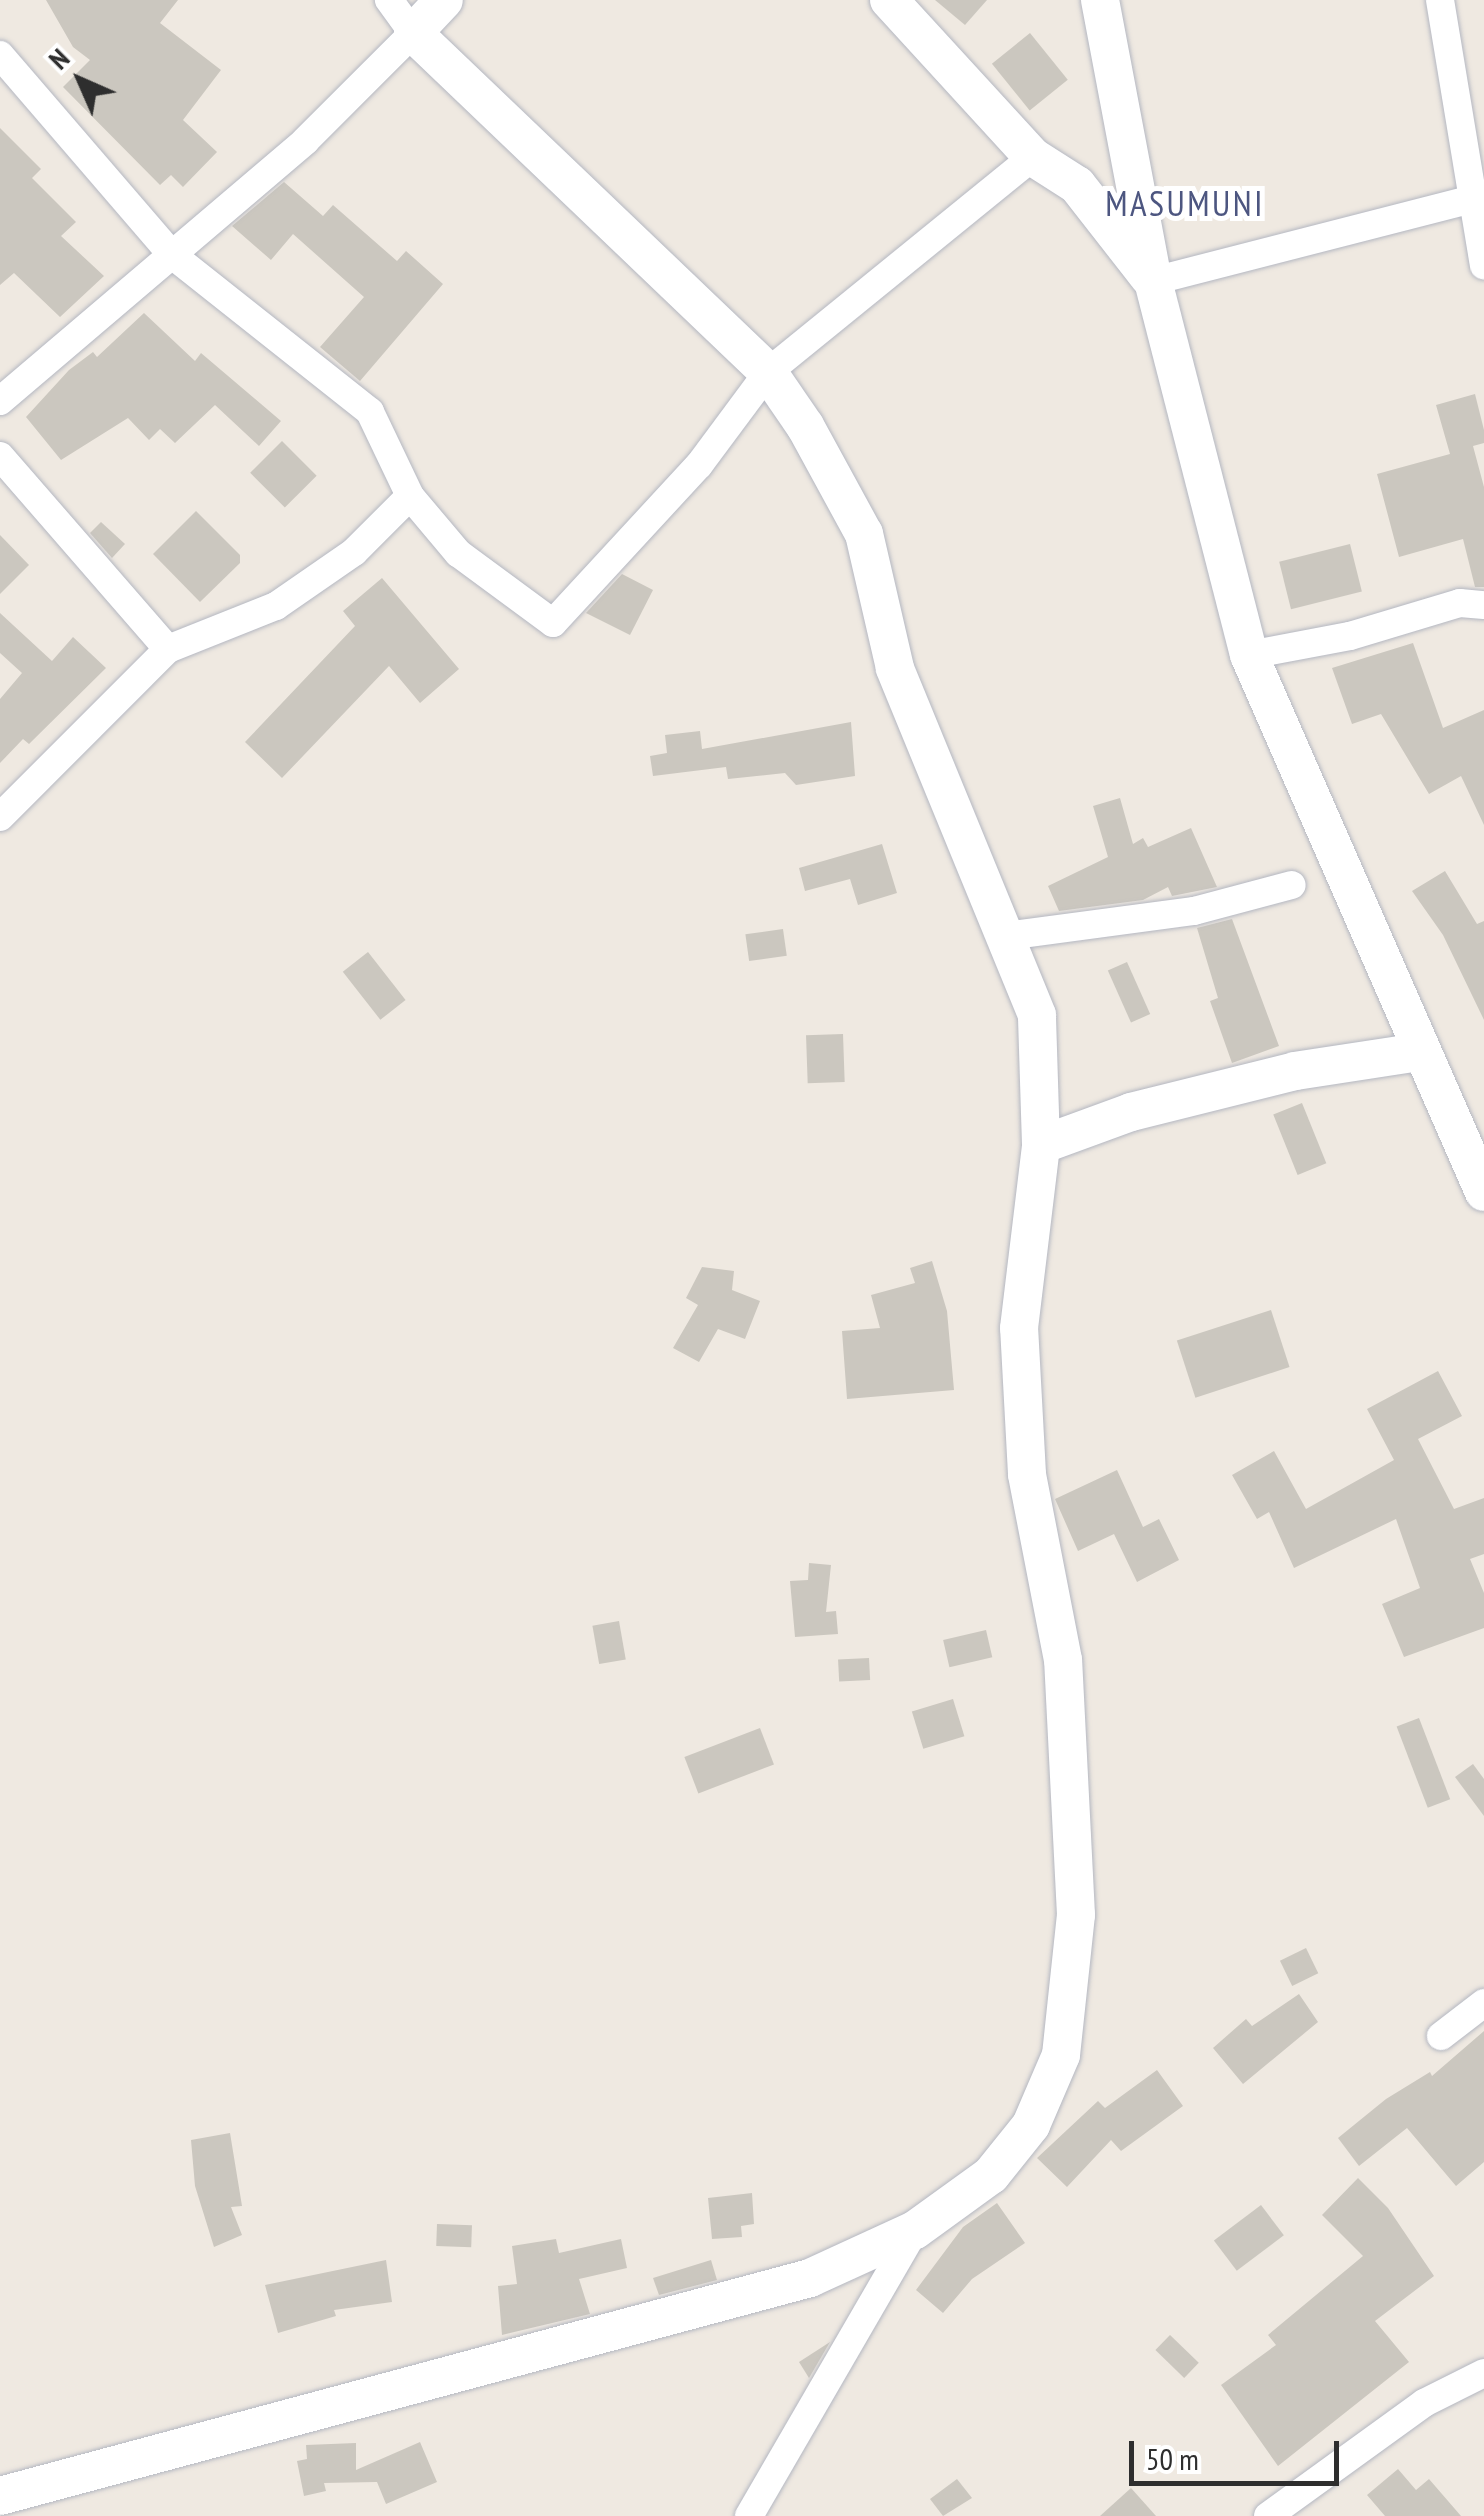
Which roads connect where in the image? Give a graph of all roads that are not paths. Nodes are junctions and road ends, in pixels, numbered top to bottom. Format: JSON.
{"nodes":[{"id":1,"x":390,"y":0,"type":"edge"},
{"id":2,"x":444,"y":0,"type":"edge"},
{"id":3,"x":889,"y":0,"type":"edge"},
{"id":4,"x":1100,"y":0,"type":"edge"},
{"id":5,"x":1440,"y":0,"type":"edge"},
{"id":6,"x":412,"y":33,"type":"junction"},
{"id":7,"x":0,"y":54,"type":"edge"},
{"id":8,"x":1033,"y":156,"type":"junction"},
{"id":9,"x":1473,"y":198,"type":"junction"},
{"id":10,"x":171,"y":254,"type":"junction"},
{"id":11,"x":1484,"y":265,"type":"edge"},
{"id":12,"x":1153,"y":281,"type":"junction"},
{"id":13,"x":768,"y":372,"type":"junction"},
{"id":14,"x":0,"y":401,"type":"edge"},
{"id":15,"x":0,"y":456,"type":"edge"},
{"id":16,"x":410,"y":496,"type":"junction"},
{"id":17,"x":1484,"y":605,"type":"edge"},
{"id":18,"x":168,"y":649,"type":"junction"},
{"id":19,"x":1249,"y":655,"type":"junction"},
{"id":20,"x":0,"y":817,"type":"edge"},
{"id":21,"x":1292,"y":885,"type":"dead end"},
{"id":22,"x":1006,"y":936,"type":"junction"},
{"id":23,"x":1420,"y":1052,"type":"junction"},
{"id":24,"x":1041,"y":1145,"type":"junction"},
{"id":25,"x":1484,"y":1192,"type":"edge"},
{"id":26,"x":1484,"y":2003,"type":"edge"},
{"id":27,"x":1441,"y":2036,"type":"dead end"},
{"id":28,"x":915,"y":2230,"type":"junction"},
{"id":29,"x":1484,"y":2373,"type":"edge"},
{"id":30,"x":0,"y":2496,"type":"edge"},
{"id":31,"x":749,"y":2516,"type":"edge"},
{"id":32,"x":1268,"y":2516,"type":"edge"}],
"edges":[{"from":1,"to":6,"type":"street"},
{"from":2,"to":6,"type":"street"},
{"from":3,"to":8,"type":"street"},
{"from":4,"to":12,"type":"street"},
{"from":5,"to":9,"type":"street"},
{"from":6,"to":10,"type":"street"},
{"from":6,"to":13,"type":"street"},
{"from":7,"to":10,"type":"street"},
{"from":8,"to":12,"type":"street"},
{"from":8,"to":13,"type":"street"},
{"from":9,"to":11,"type":"street"},
{"from":9,"to":12,"type":"street"},
{"from":10,"to":14,"type":"street"},
{"from":10,"to":16,"type":"street"},
{"from":12,"to":19,"type":"street"},
{"from":13,"to":16,"type":"street"},
{"from":13,"to":22,"type":"street"},
{"from":15,"to":18,"type":"street"},
{"from":16,"to":18,"type":"street"},
{"from":17,"to":19,"type":"street"},
{"from":18,"to":20,"type":"street"},
{"from":19,"to":23,"type":"street"},
{"from":21,"to":22,"type":"street"},
{"from":22,"to":24,"type":"street"},
{"from":23,"to":24,"type":"street"},
{"from":23,"to":25,"type":"street"},
{"from":24,"to":28,"type":"street"},
{"from":26,"to":27,"type":"street"},
{"from":28,"to":30,"type":"street"},
{"from":28,"to":31,"type":"street"},
{"from":29,"to":32,"type":"street"}]}
